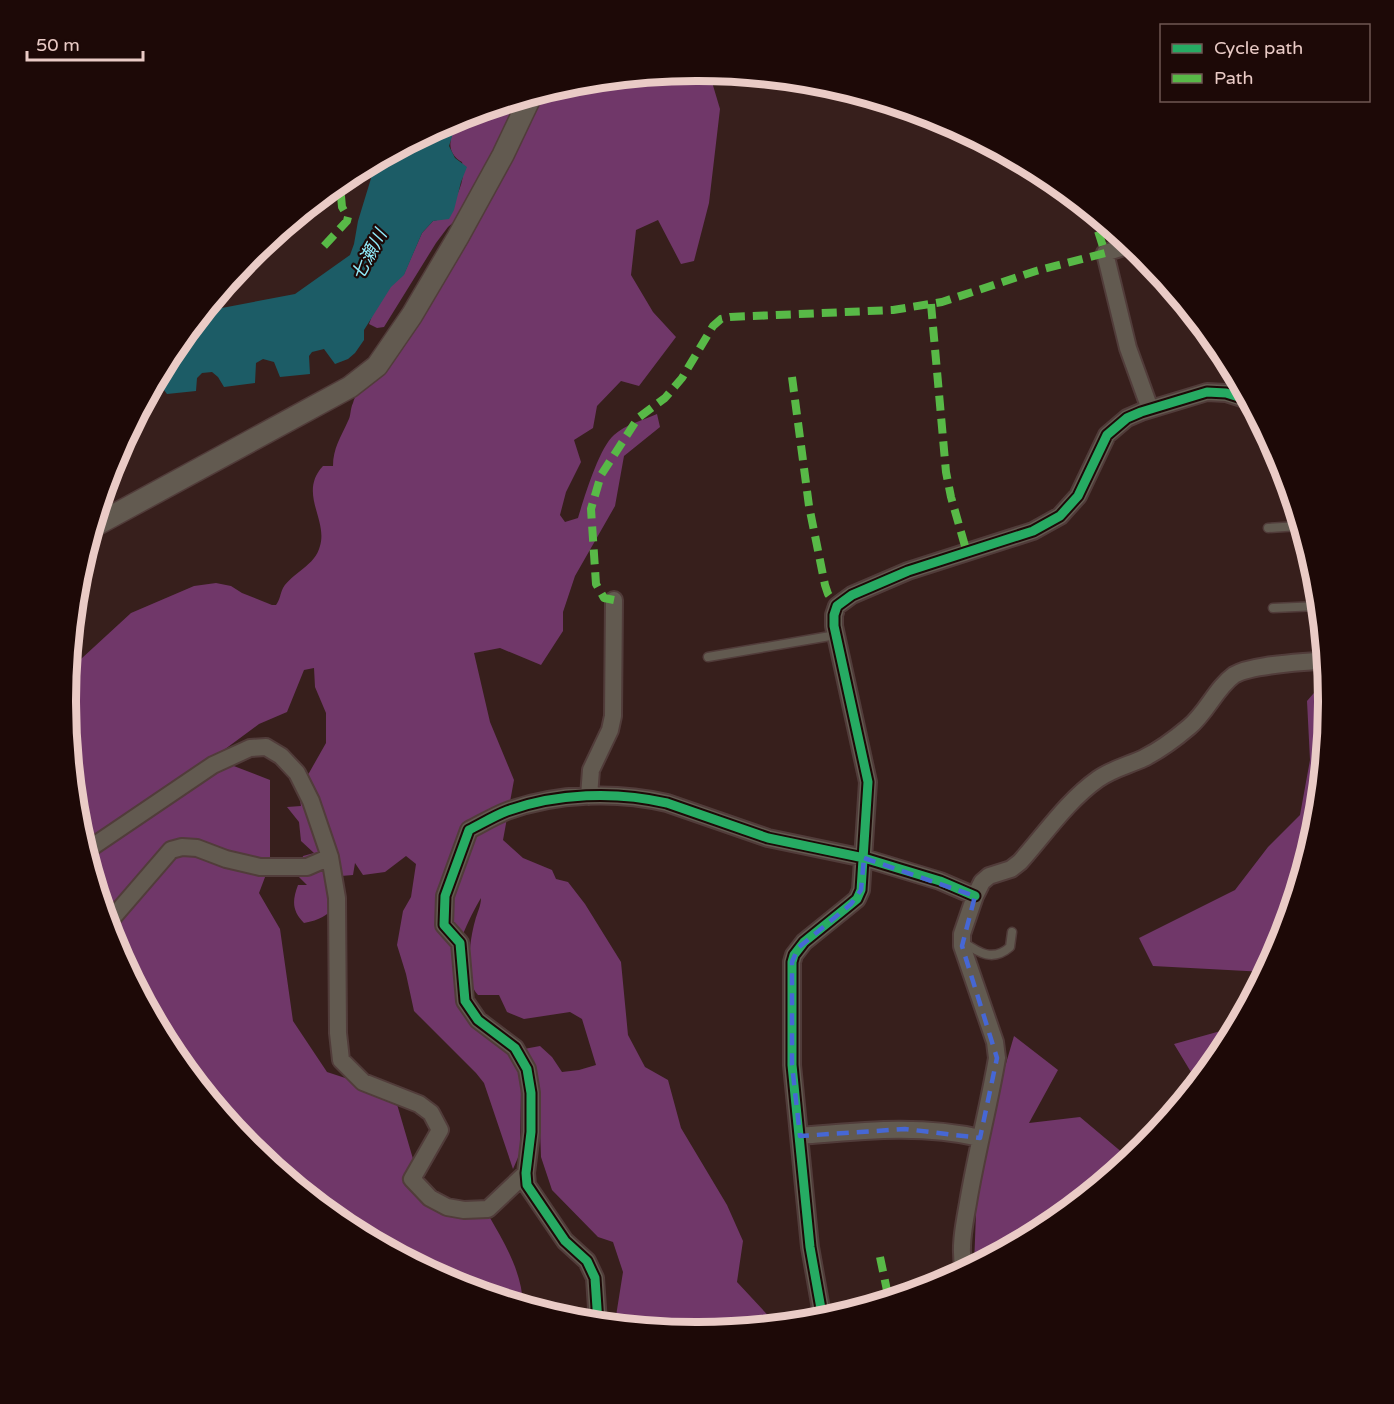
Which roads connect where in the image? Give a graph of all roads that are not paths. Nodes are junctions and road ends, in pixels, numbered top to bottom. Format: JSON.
{"nodes":[{"id":1,"x":526,"y":106,"type":"edge"},
{"id":2,"x":1120,"y":248,"type":"edge"},
{"id":3,"x":1236,"y":396,"type":"edge"},
{"id":4,"x":1150,"y":409,"type":"junction"},
{"id":5,"x":104,"y":521,"type":"edge"},
{"id":6,"x":1292,"y":527,"type":"edge"},
{"id":7,"x":1268,"y":528,"type":"dead end"},
{"id":8,"x":614,"y":600,"type":"dead end"},
{"id":9,"x":1310,"y":606,"type":"edge"},
{"id":10,"x":1273,"y":608,"type":"dead end"},
{"id":11,"x":836,"y":634,"type":"junction"},
{"id":12,"x":708,"y":657,"type":"dead end"},
{"id":13,"x":1316,"y":660,"type":"edge"},
{"id":14,"x":589,"y":796,"type":"junction"},
{"id":15,"x":94,"y":846,"type":"edge"},
{"id":16,"x":330,"y":856,"type":"junction"},
{"id":17,"x":864,"y":858,"type":"junction"},
{"id":18,"x":975,"y":896,"type":"junction"},
{"id":19,"x":115,"y":916,"type":"edge"},
{"id":20,"x":1012,"y":932,"type":"dead end"},
{"id":21,"x":962,"y":941,"type":"junction"},
{"id":22,"x":800,"y":1136,"type":"junction"},
{"id":23,"x":980,"y":1138,"type":"junction"},
{"id":24,"x":526,"y":1173,"type":"junction"},
{"id":25,"x":963,"y":1263,"type":"edge"},
{"id":26,"x":821,"y":1310,"type":"edge"},
{"id":27,"x":597,"y":1314,"type":"edge"}],
"edges":[{"from":1,"to":5,"type":"street"},
{"from":2,"to":4,"type":"street"},
{"from":3,"to":4,"type":"street"},
{"from":4,"to":11,"type":"street"},
{"from":6,"to":7,"type":"lane"},
{"from":8,"to":14,"type":"street"},
{"from":9,"to":10,"type":"lane"},
{"from":11,"to":12,"type":"lane"},
{"from":11,"to":17,"type":"street"},
{"from":13,"to":18,"type":"street"},
{"from":14,"to":17,"type":"street"},
{"from":14,"to":24,"type":"street"},
{"from":15,"to":16,"type":"street"},
{"from":16,"to":19,"type":"street"},
{"from":16,"to":24,"type":"street"},
{"from":17,"to":18,"type":"street"},
{"from":17,"to":22,"type":"street"},
{"from":18,"to":21,"type":"street"},
{"from":20,"to":21,"type":"lane"},
{"from":21,"to":23,"type":"street"},
{"from":22,"to":23,"type":"street"},
{"from":22,"to":26,"type":"street"},
{"from":23,"to":25,"type":"street"},
{"from":24,"to":27,"type":"street"}]}
